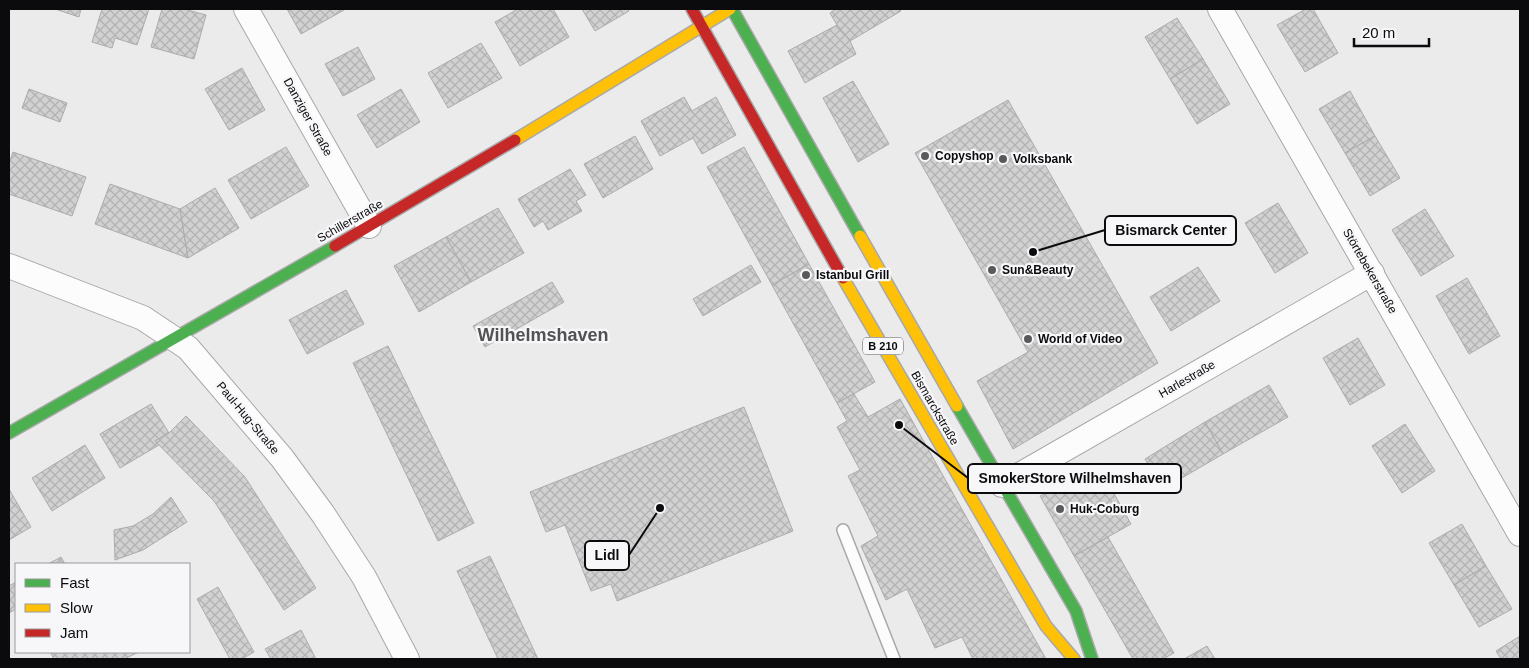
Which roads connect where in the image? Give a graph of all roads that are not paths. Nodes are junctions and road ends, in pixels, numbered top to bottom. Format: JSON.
{"nodes":[{"id":1,"x":246,"y":9,"type":"edge"},
{"id":2,"x":692,"y":9,"type":"edge"},
{"id":3,"x":731,"y":9,"type":"edge"},
{"id":4,"x":1220,"y":9,"type":"edge"},
{"id":5,"x":702,"y":26,"type":"junction"},
{"id":6,"x":369,"y":226,"type":"junction"},
{"id":7,"x":9,"y":266,"type":"edge"},
{"id":8,"x":1372,"y":274,"type":"junction"},
{"id":9,"x":175,"y":339,"type":"junction"},
{"id":10,"x":9,"y":434,"type":"edge"},
{"id":11,"x":1002,"y":486,"type":"junction"},
{"id":12,"x":1517,"y":521,"type":"edge"},
{"id":13,"x":843,"y":530,"type":"dead end"},
{"id":14,"x":407,"y":659,"type":"edge"},
{"id":15,"x":894,"y":659,"type":"edge"},
{"id":16,"x":1074,"y":659,"type":"edge"},
{"id":17,"x":1092,"y":659,"type":"edge"}],
"edges":[{"from":1,"to":6,"type":"street","name":"Danziger Straße"},
{"from":2,"to":5,"type":"main road","name":"Bismarckstraße","number":"B 210"},
{"from":3,"to":5,"type":"main road","name":"Schillerstraße"},
{"from":3,"to":11,"type":"main road","name":"Bismarckstraße","number":"B 210"},
{"from":4,"to":8,"type":"street","name":"Störtebekerstraße"},
{"from":5,"to":6,"type":"main road","name":"Schillerstraße"},
{"from":5,"to":16,"type":"main road","name":"Bismarckstraße","number":"B 210"},
{"from":6,"to":9,"type":"main road","name":"Schillerstraße"},
{"from":7,"to":9,"type":"street","name":"Paul-Hug-Straße"},
{"from":8,"to":11,"type":"street","name":"Harlestraße"},
{"from":8,"to":12,"type":"street","name":"Störtebekerstraße"},
{"from":9,"to":10,"type":"main road","name":"Schillerstraße"},
{"from":9,"to":14,"type":"street","name":"Paul-Hug-Straße"},
{"from":11,"to":17,"type":"main road","name":"Bismarckstraße","number":"B 210"},
{"from":13,"to":15,"type":"lane"}]}
